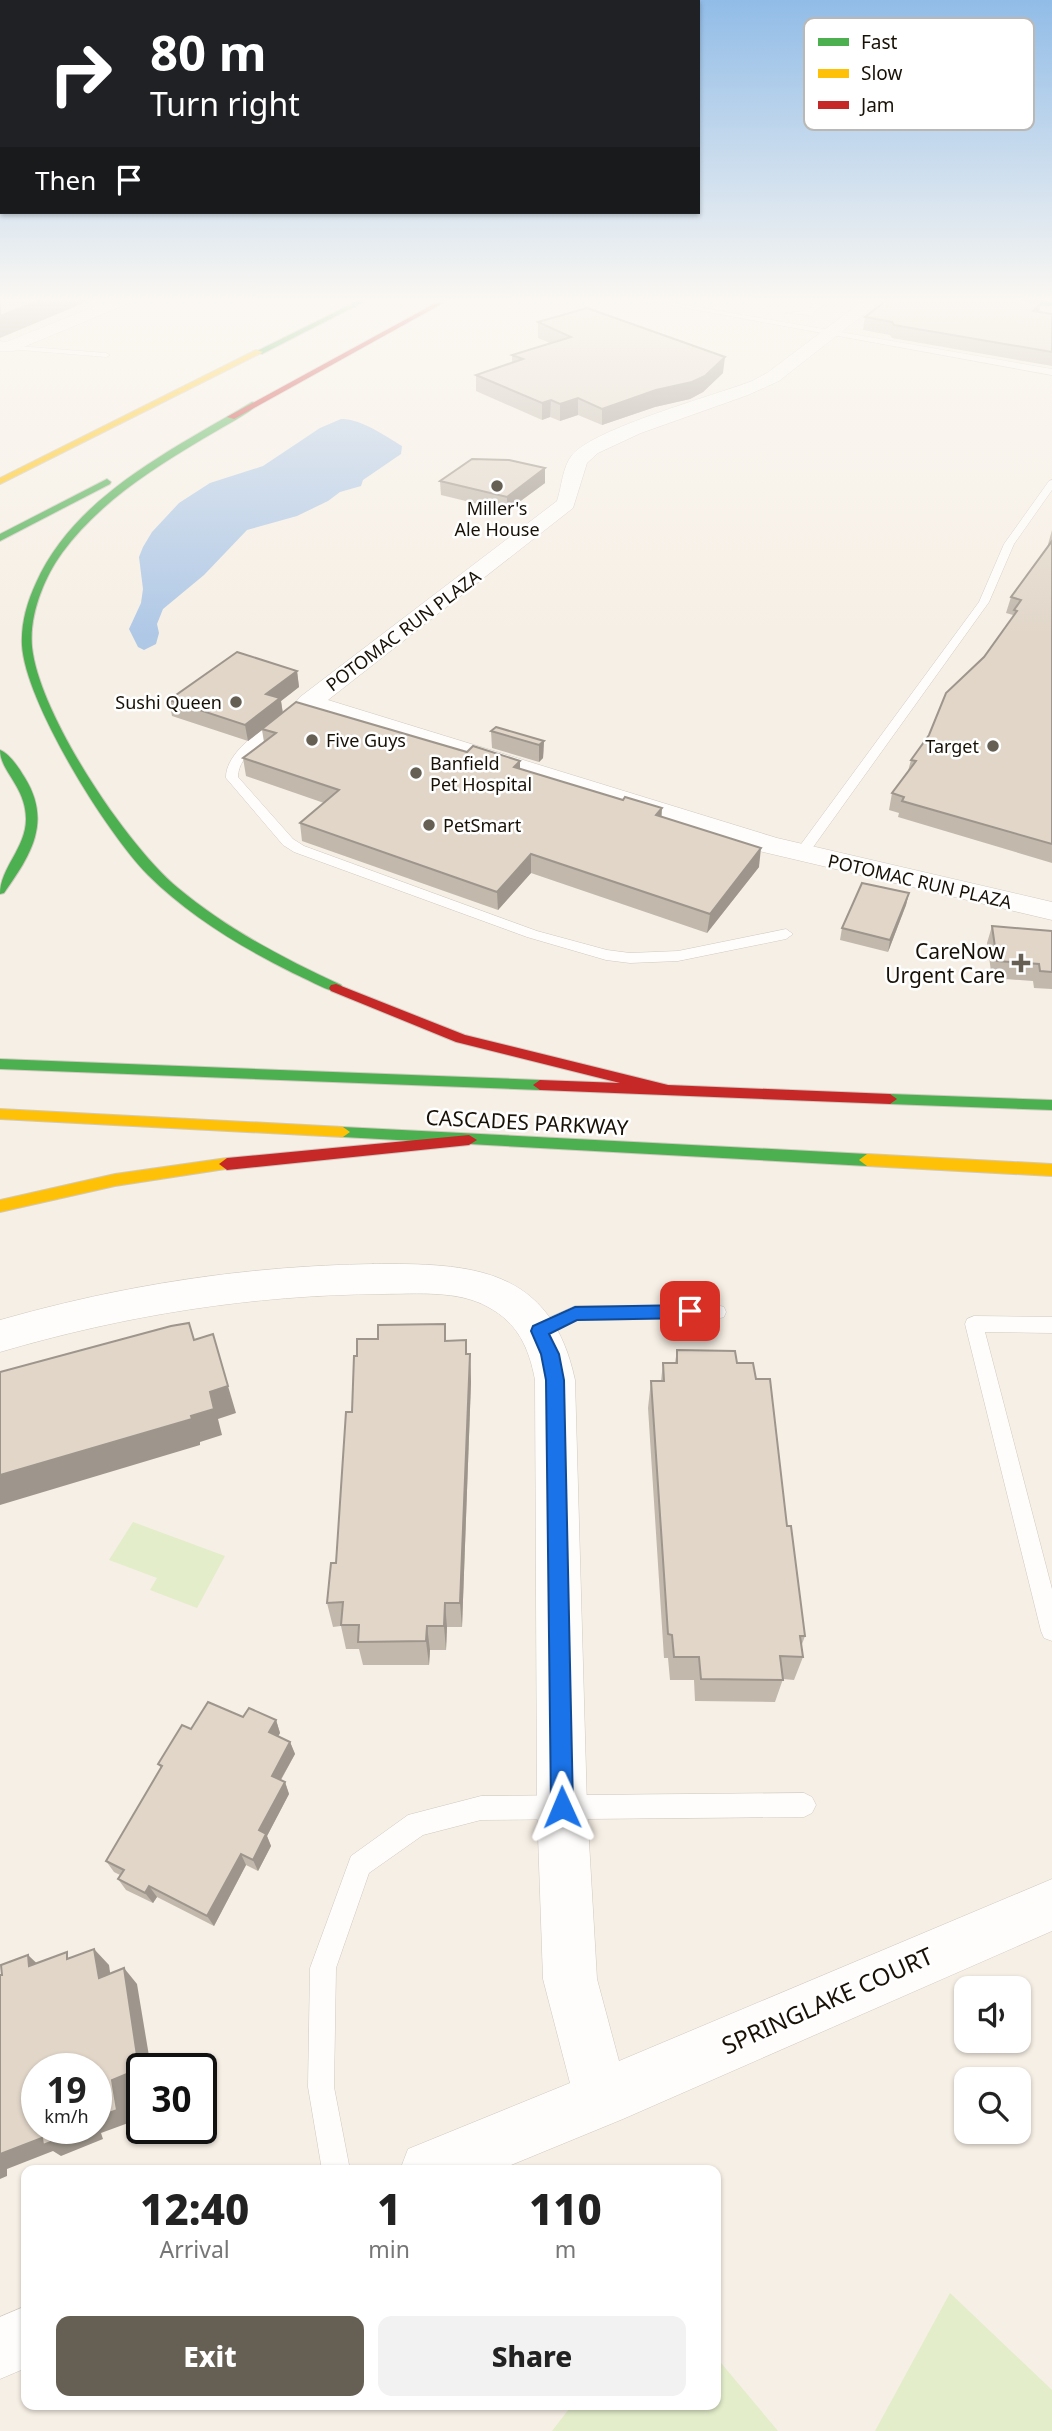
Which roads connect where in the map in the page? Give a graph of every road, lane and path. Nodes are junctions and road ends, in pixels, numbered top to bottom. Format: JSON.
{"nodes":[{"id":1,"x":142,"y":410,"type":"edge"},
{"id":2,"x":243,"y":410,"type":"edge"},
{"id":3,"x":245,"y":410,"type":"edge"},
{"id":4,"x":686,"y":410,"type":"edge"},
{"id":5,"x":0,"y":481,"type":"edge"},
{"id":6,"x":1052,"y":483,"type":"edge"},
{"id":7,"x":0,"y":538,"type":"edge"},
{"id":8,"x":309,"y":702,"type":"junction"},
{"id":9,"x":0,"y":754,"type":"edge"},
{"id":10,"x":801,"y":854,"type":"junction"},
{"id":11,"x":0,"y":890,"type":"edge"},
{"id":12,"x":1052,"y":911,"type":"edge"},
{"id":13,"x":786,"y":934,"type":"dead end"},
{"id":14,"x":0,"y":1064,"type":"edge"},
{"id":15,"x":668,"y":1090,"type":"junction"},
{"id":16,"x":1052,"y":1105,"type":"edge"},
{"id":17,"x":0,"y":1114,"type":"edge"},
{"id":18,"x":469,"y":1140,"type":"junction"},
{"id":19,"x":1052,"y":1170,"type":"edge"},
{"id":20,"x":0,"y":1206,"type":"edge"},
{"id":21,"x":717,"y":1311,"type":"dead end"},
{"id":22,"x":1052,"y":1325,"type":"edge"},
{"id":23,"x":539,"y":1331,"type":"junction"},
{"id":24,"x":0,"y":1336,"type":"edge"},
{"id":25,"x":1052,"y":1631,"type":"edge"},
{"id":26,"x":804,"y":1805,"type":"dead end"},
{"id":27,"x":562,"y":1807,"type":"junction"},
{"id":28,"x":1052,"y":1905,"type":"edge"},
{"id":29,"x":603,"y":2099,"type":"junction"},
{"id":30,"x":335,"y":2165,"type":"edge"},
{"id":31,"x":441,"y":2165,"type":"edge"},
{"id":32,"x":21,"y":2339,"type":"edge"},
{"id":33,"x":0,"y":2348,"type":"edge"}],
"edges":[{"from":1,"to":5,"type":"main road"},
{"from":2,"to":7,"type":"main road"},
{"from":3,"to":15,"type":"main road"},
{"from":4,"to":8,"type":"street","name":"POTOMAC RUN PLAZA"},
{"from":6,"to":10,"type":"lane"},
{"from":8,"to":10,"type":"street","name":"POTOMAC RUN PLAZA"},
{"from":8,"to":13,"type":"lane"},
{"from":9,"to":11,"type":"main road"},
{"from":10,"to":12,"type":"street","name":"POTOMAC RUN PLAZA"},
{"from":14,"to":15,"type":"main road","name":"CASCADES PARKWAY"},
{"from":15,"to":16,"type":"main road","name":"CASCADES PARKWAY"},
{"from":17,"to":18,"type":"main road","name":"CASCADES PARKWAY"},
{"from":18,"to":19,"type":"main road","name":"CASCADES PARKWAY"},
{"from":18,"to":20,"type":"main road"},
{"from":21,"to":23,"type":"lane"},
{"from":22,"to":25,"type":"lane"},
{"from":23,"to":24,"type":"street"},
{"from":23,"to":27,"type":"street"},
{"from":26,"to":27,"type":"lane"},
{"from":27,"to":29,"type":"street"},
{"from":27,"to":30,"type":"lane"},
{"from":28,"to":29,"type":"street","name":"SPRINGLAKE COURT"},
{"from":29,"to":31,"type":"street","name":"SPRINGLAKE COURT"},
{"from":32,"to":33,"type":"street"}]}
